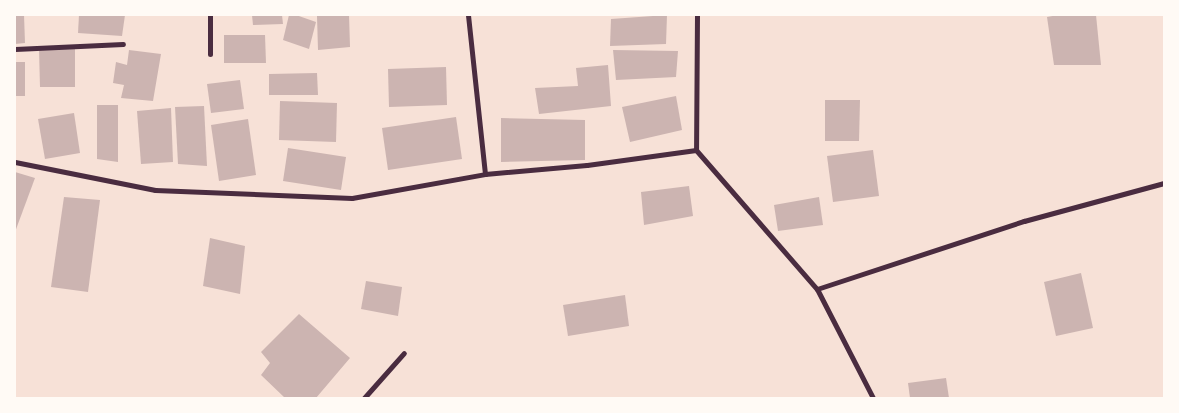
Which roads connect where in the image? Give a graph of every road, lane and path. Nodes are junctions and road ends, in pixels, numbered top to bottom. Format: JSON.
{"nodes":[{"id":1,"x":210,"y":15,"type":"edge"},
{"id":2,"x":468,"y":15,"type":"edge"},
{"id":3,"x":697,"y":15,"type":"edge"},
{"id":4,"x":124,"y":44,"type":"dead end"},
{"id":5,"x":15,"y":49,"type":"edge"},
{"id":6,"x":210,"y":54,"type":"dead end"},
{"id":7,"x":696,"y":150,"type":"junction"},
{"id":8,"x":15,"y":162,"type":"edge"},
{"id":9,"x":485,"y":174,"type":"junction"},
{"id":10,"x":1164,"y":183,"type":"edge"},
{"id":11,"x":817,"y":289,"type":"junction"},
{"id":12,"x":404,"y":353,"type":"dead end"},
{"id":13,"x":364,"y":398,"type":"edge"},
{"id":14,"x":873,"y":398,"type":"edge"}],
"edges":[{"from":1,"to":6,"type":"street"},
{"from":2,"to":9,"type":"street"},
{"from":3,"to":7,"type":"street"},
{"from":4,"to":5,"type":"street"},
{"from":7,"to":9,"type":"street"},
{"from":7,"to":11,"type":"street"},
{"from":8,"to":9,"type":"street"},
{"from":10,"to":11,"type":"street"},
{"from":11,"to":14,"type":"street"},
{"from":12,"to":13,"type":"street"}]}
